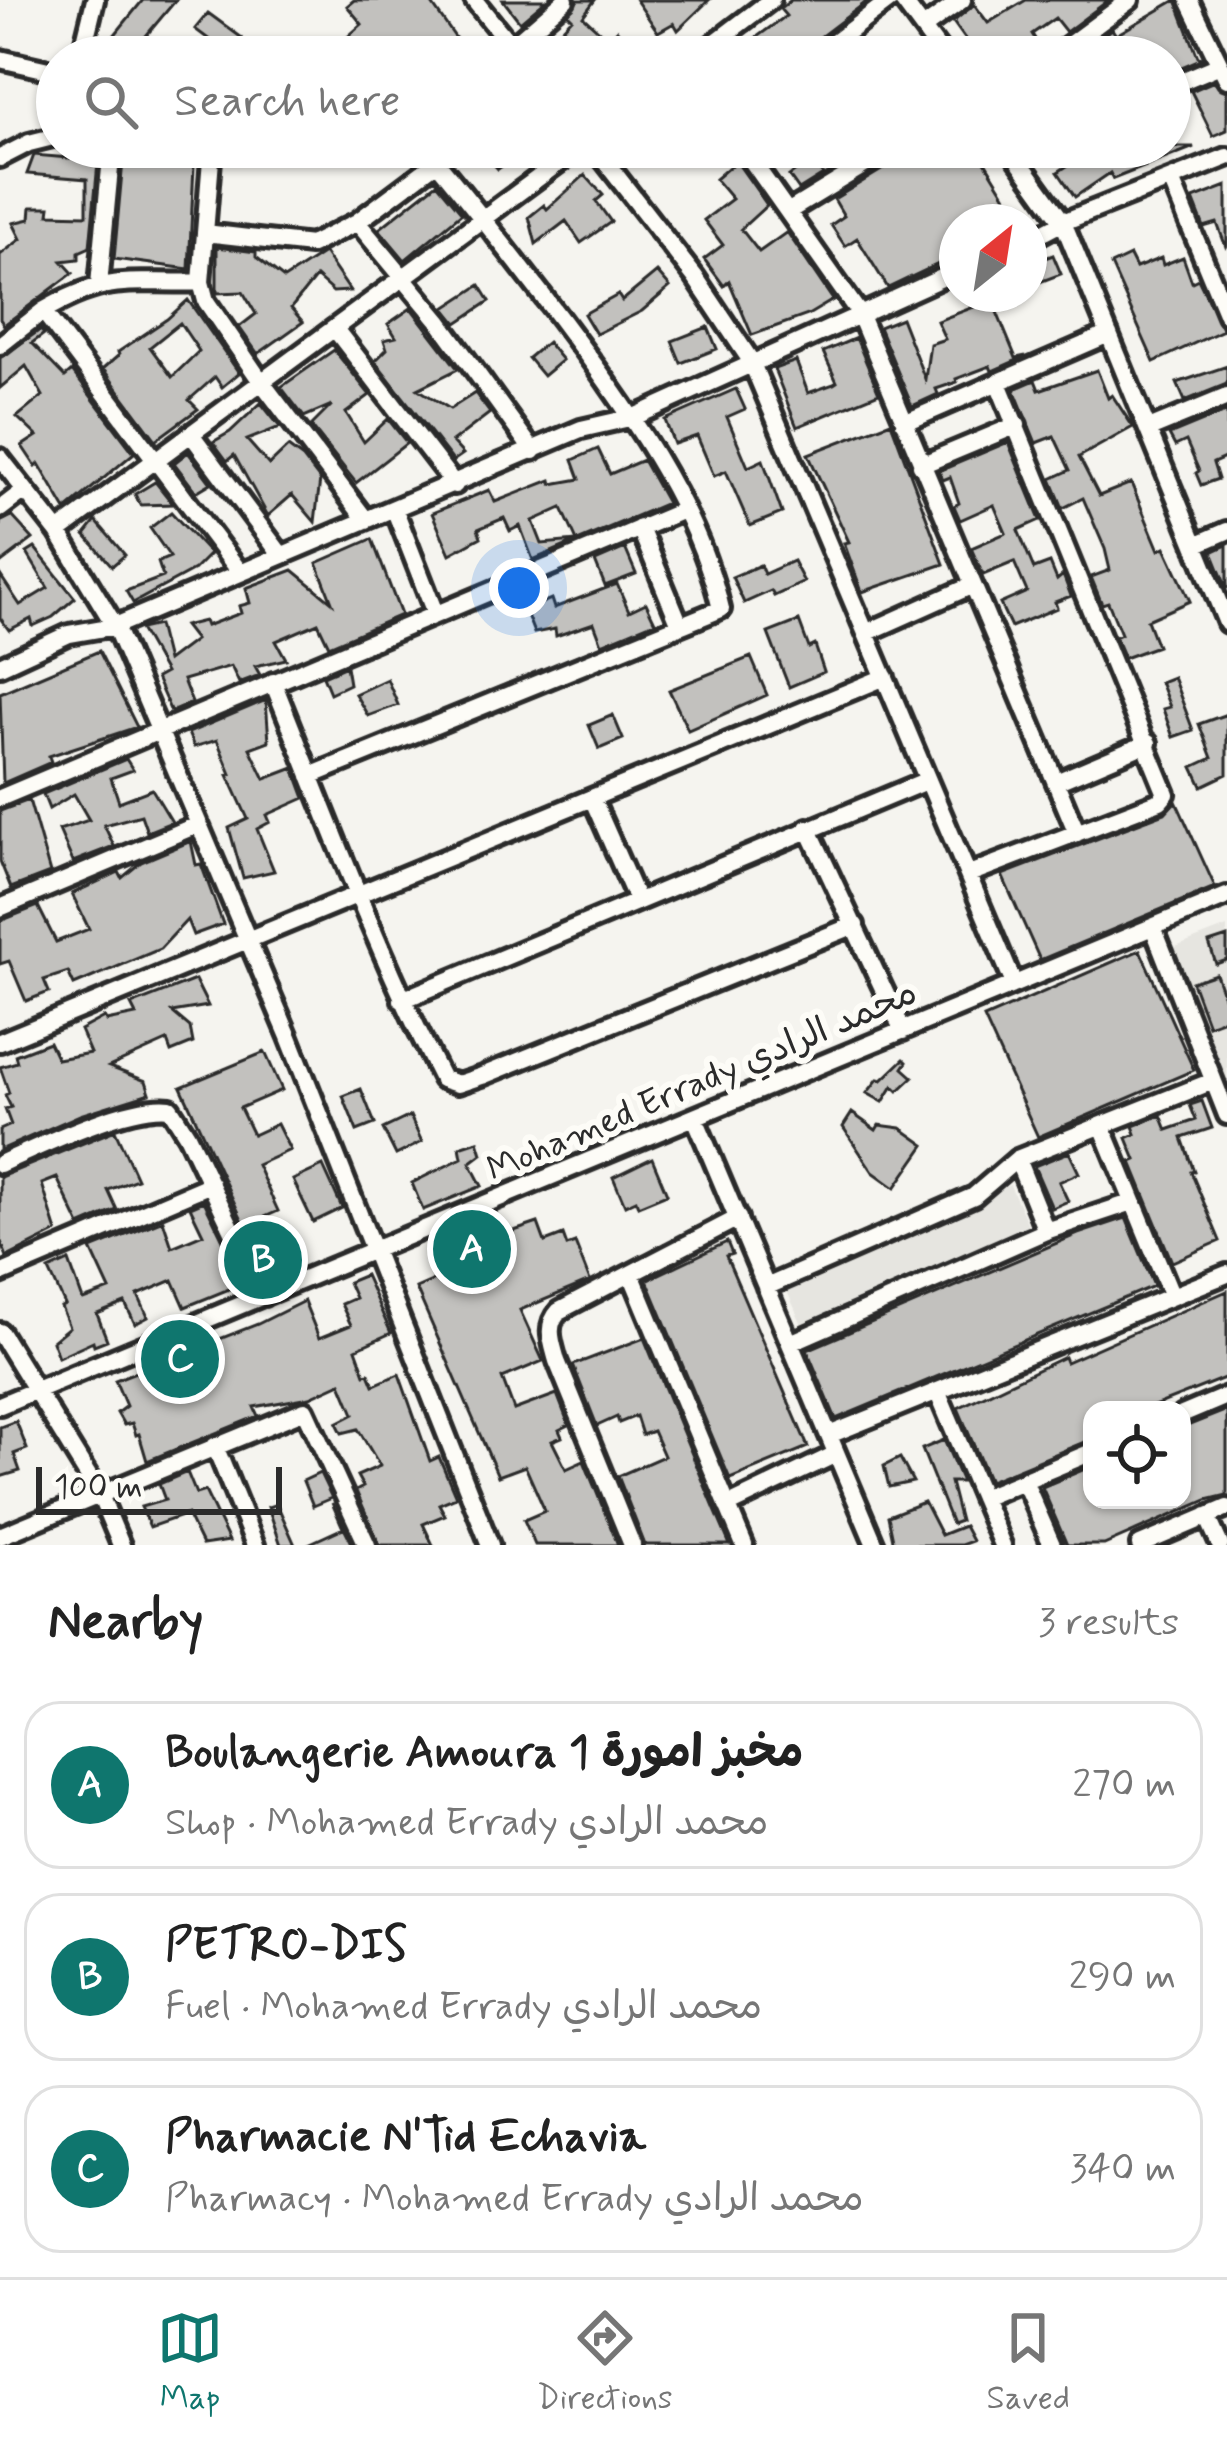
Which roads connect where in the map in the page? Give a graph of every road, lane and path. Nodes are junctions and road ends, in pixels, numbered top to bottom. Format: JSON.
{"nodes":[{"id":1,"x":95,"y":0,"type":"edge"},
{"id":2,"x":474,"y":0,"type":"edge"},
{"id":3,"x":565,"y":0,"type":"edge"},
{"id":4,"x":890,"y":0,"type":"edge"},
{"id":5,"x":902,"y":0,"type":"edge"},
{"id":6,"x":962,"y":0,"type":"edge"},
{"id":7,"x":1130,"y":0,"type":"edge"},
{"id":8,"x":1189,"y":0,"type":"edge"},
{"id":9,"x":760,"y":3,"type":"edge"},
{"id":10,"x":923,"y":28,"type":"junction"},
{"id":11,"x":86,"y":36,"type":"edge"},
{"id":12,"x":503,"y":36,"type":"edge"},
{"id":13,"x":531,"y":36,"type":"edge"},
{"id":14,"x":721,"y":36,"type":"edge"},
{"id":15,"x":843,"y":36,"type":"edge"},
{"id":16,"x":929,"y":36,"type":"edge"},
{"id":17,"x":1081,"y":36,"type":"edge"},
{"id":18,"x":0,"y":59,"type":"edge"},
{"id":19,"x":36,"y":68,"type":"edge"},
{"id":20,"x":1224,"y":72,"type":"edge"},
{"id":21,"x":1191,"y":81,"type":"edge"},
{"id":22,"x":36,"y":140,"type":"edge"},
{"id":23,"x":0,"y":158,"type":"edge"},
{"id":24,"x":1227,"y":158,"type":"edge"},
{"id":25,"x":110,"y":168,"type":"edge"},
{"id":26,"x":210,"y":168,"type":"edge"},
{"id":27,"x":429,"y":168,"type":"edge"},
{"id":28,"x":442,"y":168,"type":"edge"},
{"id":29,"x":551,"y":168,"type":"edge"},
{"id":30,"x":610,"y":168,"type":"edge"},
{"id":31,"x":757,"y":168,"type":"edge"},
{"id":32,"x":860,"y":168,"type":"edge"},
{"id":33,"x":1024,"y":168,"type":"edge"},
{"id":34,"x":1172,"y":180,"type":"junction"},
{"id":35,"x":789,"y":211,"type":"junction"},
{"id":36,"x":483,"y":217,"type":"junction"},
{"id":37,"x":357,"y":222,"type":"junction"},
{"id":38,"x":1063,"y":222,"type":"junction"},
{"id":39,"x":1047,"y":230,"type":"edge"},
{"id":40,"x":205,"y":233,"type":"junction"},
{"id":41,"x":404,"y":278,"type":"junction"},
{"id":42,"x":939,"y":279,"type":"edge"},
{"id":43,"x":201,"y":282,"type":"junction"},
{"id":44,"x":99,"y":285,"type":"junction"},
{"id":45,"x":1223,"y":292,"type":"edge"},
{"id":46,"x":43,"y":311,"type":"junction"},
{"id":47,"x":860,"y":314,"type":"junction"},
{"id":48,"x":1227,"y":315,"type":"edge"},
{"id":49,"x":335,"y":329,"type":"junction"},
{"id":50,"x":1109,"y":334,"type":"junction"},
{"id":51,"x":0,"y":345,"type":"edge"},
{"id":52,"x":751,"y":361,"type":"junction"},
{"id":53,"x":260,"y":380,"type":"junction"},
{"id":54,"x":998,"y":383,"type":"junction"},
{"id":55,"x":1227,"y":397,"type":"edge"},
{"id":56,"x":634,"y":417,"type":"junction"},
{"id":57,"x":904,"y":423,"type":"junction"},
{"id":58,"x":1017,"y":425,"type":"junction"},
{"id":59,"x":1149,"y":429,"type":"junction"},
{"id":60,"x":191,"y":434,"type":"junction"},
{"id":61,"x":533,"y":451,"type":"junction"},
{"id":62,"x":0,"y":458,"type":"edge"},
{"id":63,"x":157,"y":458,"type":"junction"},
{"id":64,"x":921,"y":465,"type":"junction"},
{"id":65,"x":455,"y":485,"type":"junction"},
{"id":66,"x":25,"y":490,"type":"junction"},
{"id":67,"x":394,"y":508,"type":"junction"},
{"id":68,"x":0,"y":509,"type":"edge"},
{"id":69,"x":684,"y":510,"type":"junction"},
{"id":70,"x":366,"y":520,"type":"junction"},
{"id":71,"x":640,"y":528,"type":"junction"},
{"id":72,"x":1227,"y":531,"type":"edge"},
{"id":73,"x":58,"y":532,"type":"junction"},
{"id":74,"x":1195,"y":545,"type":"junction"},
{"id":75,"x":281,"y":555,"type":"junction"},
{"id":76,"x":240,"y":572,"type":"junction"},
{"id":77,"x":973,"y":585,"type":"junction"},
{"id":78,"x":434,"y":613,"type":"junction"},
{"id":79,"x":1227,"y":623,"type":"edge"},
{"id":80,"x":680,"y":625,"type":"junction"},
{"id":81,"x":115,"y":626,"type":"junction"},
{"id":82,"x":866,"y":633,"type":"junction"},
{"id":83,"x":0,"y":666,"type":"edge"},
{"id":84,"x":885,"y":677,"type":"junction"},
{"id":85,"x":273,"y":682,"type":"junction"},
{"id":86,"x":158,"y":730,"type":"junction"},
{"id":87,"x":1148,"y":743,"type":"junction"},
{"id":88,"x":310,"y":776,"type":"junction"},
{"id":89,"x":928,"y":780,"type":"junction"},
{"id":90,"x":1056,"y":782,"type":"junction"},
{"id":91,"x":0,"y":798,"type":"edge"},
{"id":92,"x":592,"y":798,"type":"junction"},
{"id":93,"x":196,"y":825,"type":"junction"},
{"id":94,"x":808,"y":828,"type":"junction"},
{"id":95,"x":1078,"y":833,"type":"junction"},
{"id":96,"x":969,"y":874,"type":"junction"},
{"id":97,"x":355,"y":894,"type":"junction"},
{"id":98,"x":1227,"y":896,"type":"edge"},
{"id":99,"x":637,"y":900,"type":"junction"},
{"id":100,"x":0,"y":908,"type":"edge"},
{"id":101,"x":855,"y":925,"type":"junction"},
{"id":102,"x":1153,"y":926,"type":"junction"},
{"id":103,"x":246,"y":940,"type":"junction"},
{"id":104,"x":1014,"y":984,"type":"junction"},
{"id":105,"x":402,"y":1000,"type":"junction"},
{"id":106,"x":903,"y":1030,"type":"junction"},
{"id":107,"x":0,"y":1042,"type":"edge"},
{"id":108,"x":1213,"y":1081,"type":"junction"},
{"id":109,"x":1227,"y":1115,"type":"edge"},
{"id":110,"x":695,"y":1118,"type":"junction"},
{"id":111,"x":1102,"y":1126,"type":"junction"},
{"id":112,"x":1017,"y":1159,"type":"junction"},
{"id":113,"x":0,"y":1164,"type":"edge"},
{"id":114,"x":211,"y":1184,"type":"junction"},
{"id":115,"x":1133,"y":1202,"type":"junction"},
{"id":116,"x":738,"y":1218,"type":"junction"},
{"id":117,"x":1046,"y":1231,"type":"junction"},
{"id":118,"x":371,"y":1251,"type":"junction"},
{"id":119,"x":0,"y":1274,"type":"edge"},
{"id":120,"x":631,"y":1274,"type":"junction"},
{"id":121,"x":1227,"y":1274,"type":"edge"},
{"id":122,"x":766,"y":1287,"type":"junction"},
{"id":123,"x":264,"y":1296,"type":"junction"},
{"id":124,"x":1172,"y":1296,"type":"junction"},
{"id":125,"x":0,"y":1332,"type":"edge"},
{"id":126,"x":790,"y":1343,"type":"junction"},
{"id":127,"x":35,"y":1391,"type":"junction"},
{"id":128,"x":937,"y":1391,"type":"junction"},
{"id":129,"x":1227,"y":1396,"type":"edge"},
{"id":130,"x":0,"y":1406,"type":"edge"},
{"id":131,"x":1191,"y":1411,"type":"edge"},
{"id":132,"x":829,"y":1435,"type":"junction"},
{"id":133,"x":215,"y":1446,"type":"junction"},
{"id":134,"x":836,"y":1454,"type":"junction"},
{"id":135,"x":1083,"y":1456,"type":"edge"},
{"id":136,"x":1024,"y":1480,"type":"junction"},
{"id":137,"x":100,"y":1495,"type":"junction"},
{"id":138,"x":982,"y":1498,"type":"junction"},
{"id":139,"x":728,"y":1506,"type":"junction"},
{"id":140,"x":1227,"y":1508,"type":"edge"},
{"id":141,"x":1207,"y":1516,"type":"junction"},
{"id":142,"x":0,"y":1536,"type":"edge"},
{"id":143,"x":1161,"y":1541,"type":"edge"},
{"id":144,"x":121,"y":1545,"type":"edge"},
{"id":145,"x":255,"y":1545,"type":"edge"},
{"id":146,"x":367,"y":1545,"type":"edge"},
{"id":147,"x":490,"y":1545,"type":"edge"},
{"id":148,"x":632,"y":1545,"type":"edge"},
{"id":149,"x":744,"y":1545,"type":"edge"},
{"id":150,"x":874,"y":1545,"type":"edge"},
{"id":151,"x":1002,"y":1545,"type":"edge"},
{"id":152,"x":1052,"y":1545,"type":"edge"},
{"id":153,"x":1140,"y":1545,"type":"edge"},
{"id":154,"x":1220,"y":1545,"type":"edge"}],
"edges":[{"from":1,"to":11,"type":"street"},
{"from":2,"to":12,"type":"street"},
{"from":3,"to":13,"type":"street"},
{"from":4,"to":15,"type":"street"},
{"from":5,"to":10,"type":"street"},
{"from":6,"to":10,"type":"street"},
{"from":7,"to":17,"type":"street"},
{"from":8,"to":20,"type":"street"},
{"from":9,"to":14,"type":"street"},
{"from":10,"to":16,"type":"street"},
{"from":18,"to":19,"type":"street"},
{"from":20,"to":21,"type":"street"},
{"from":22,"to":23,"type":"street"},
{"from":24,"to":34,"type":"street"},
{"from":25,"to":44,"type":"street"},
{"from":26,"to":40,"type":"street"},
{"from":27,"to":37,"type":"street"},
{"from":28,"to":36,"type":"street"},
{"from":29,"to":36,"type":"street"},
{"from":30,"to":52,"type":"street"},
{"from":31,"to":35,"type":"street"},
{"from":32,"to":35,"type":"street"},
{"from":33,"to":38,"type":"street"},
{"from":34,"to":38,"type":"street"},
{"from":34,"to":45,"type":"street"},
{"from":35,"to":47,"type":"street"},
{"from":36,"to":41,"type":"street"},
{"from":36,"to":56,"type":"street"},
{"from":37,"to":40,"type":"street"},
{"from":37,"to":41,"type":"street"},
{"from":38,"to":39,"type":"street"},
{"from":38,"to":50,"type":"street"},
{"from":40,"to":43,"type":"street"},
{"from":41,"to":49,"type":"street"},
{"from":41,"to":61,"type":"street"},
{"from":42,"to":47,"type":"street"},
{"from":43,"to":44,"type":"street"},
{"from":43,"to":53,"type":"street"},
{"from":44,"to":46,"type":"street"},
{"from":45,"to":48,"type":"street"},
{"from":46,"to":51,"type":"street"},
{"from":46,"to":63,"type":"street"},
{"from":47,"to":52,"type":"street"},
{"from":47,"to":57,"type":"street"},
{"from":49,"to":53,"type":"street"},
{"from":49,"to":65,"type":"street"},
{"from":50,"to":54,"type":"street"},
{"from":50,"to":59,"type":"street"},
{"from":52,"to":56,"type":"street"},
{"from":52,"to":82,"type":"street"},
{"from":53,"to":60,"type":"street"},
{"from":53,"to":70,"type":"street"},
{"from":54,"to":57,"type":"street"},
{"from":54,"to":58,"type":"street"},
{"from":55,"to":59,"type":"street"},
{"from":56,"to":61,"type":"street"},
{"from":56,"to":69,"type":"street"},
{"from":57,"to":64,"type":"street"},
{"from":58,"to":64,"type":"street"},
{"from":58,"to":87,"type":"street"},
{"from":59,"to":74,"type":"street"},
{"from":60,"to":63,"type":"street"},
{"from":60,"to":75,"type":"street"},
{"from":61,"to":65,"type":"street"},
{"from":62,"to":66,"type":"street"},
{"from":63,"to":73,"type":"street"},
{"from":63,"to":76,"type":"street"},
{"from":64,"to":77,"type":"street"},
{"from":65,"to":67,"type":"street"},
{"from":66,"to":68,"type":"street"},
{"from":66,"to":73,"type":"street"},
{"from":67,"to":70,"type":"street"},
{"from":67,"to":78,"type":"street"},
{"from":69,"to":71,"type":"street"},
{"from":69,"to":80,"type":"street"},
{"from":70,"to":75,"type":"street"},
{"from":71,"to":78,"type":"street"},
{"from":71,"to":80,"type":"street"},
{"from":72,"to":74,"type":"street"},
{"from":73,"to":81,"type":"street"},
{"from":74,"to":79,"type":"street"},
{"from":75,"to":76,"type":"street"},
{"from":76,"to":81,"type":"street"},
{"from":77,"to":82,"type":"street"},
{"from":77,"to":90,"type":"street"},
{"from":78,"to":85,"type":"street"},
{"from":80,"to":88,"type":"street"},
{"from":81,"to":83,"type":"street"},
{"from":81,"to":86,"type":"street"},
{"from":82,"to":84,"type":"street"},
{"from":84,"to":89,"type":"street"},
{"from":84,"to":92,"type":"street"},
{"from":85,"to":86,"type":"street"},
{"from":85,"to":88,"type":"street"},
{"from":86,"to":91,"type":"street"},
{"from":86,"to":93,"type":"street"},
{"from":87,"to":90,"type":"street"},
{"from":87,"to":95,"type":"street"},
{"from":88,"to":97,"type":"street"},
{"from":89,"to":94,"type":"street"},
{"from":89,"to":96,"type":"street"},
{"from":90,"to":95,"type":"street"},
{"from":92,"to":97,"type":"street"},
{"from":92,"to":99,"type":"street"},
{"from":93,"to":100,"type":"street"},
{"from":93,"to":103,"type":"street"},
{"from":94,"to":99,"type":"street"},
{"from":94,"to":101,"type":"street"},
{"from":95,"to":96,"type":"street"},
{"from":96,"to":104,"type":"street"},
{"from":97,"to":103,"type":"street"},
{"from":97,"to":105,"type":"street"},
{"from":98,"to":102,"type":"street","name":"Mohamed Errady محمد الرادي"},
{"from":99,"to":105,"type":"street"},
{"from":101,"to":105,"type":"street"},
{"from":101,"to":106,"type":"street"},
{"from":102,"to":104,"type":"street","name":"Mohamed Errady محمد الرادي"},
{"from":102,"to":108,"type":"street"},
{"from":103,"to":107,"type":"street"},
{"from":103,"to":118,"type":"street"},
{"from":104,"to":106,"type":"street","name":"Mohamed Errady محمد الرادي"},
{"from":106,"to":110,"type":"street","name":"Mohamed Errady محمد الرادي"},
{"from":108,"to":109,"type":"street"},
{"from":108,"to":111,"type":"street"},
{"from":110,"to":116,"type":"street"},
{"from":110,"to":118,"type":"street","name":"Mohamed Errady محمد الرادي"},
{"from":111,"to":112,"type":"street"},
{"from":111,"to":115,"type":"street"},
{"from":112,"to":117,"type":"street"},
{"from":112,"to":122,"type":"street"},
{"from":113,"to":114,"type":"street"},
{"from":114,"to":119,"type":"street"},
{"from":114,"to":123,"type":"street"},
{"from":115,"to":117,"type":"street"},
{"from":115,"to":124,"type":"street"},
{"from":116,"to":120,"type":"street"},
{"from":116,"to":122,"type":"street"},
{"from":117,"to":126,"type":"street"},
{"from":118,"to":123,"type":"street","name":"Mohamed Errady محمد الرادي"},
{"from":118,"to":147,"type":"street"},
{"from":120,"to":139,"type":"street"},
{"from":120,"to":148,"type":"street"},
{"from":121,"to":124,"type":"street"},
{"from":122,"to":126,"type":"street"},
{"from":123,"to":127,"type":"street","name":"Mohamed Errady محمد الرادي"},
{"from":124,"to":128,"type":"street"},
{"from":125,"to":127,"type":"street"},
{"from":126,"to":132,"type":"street"},
{"from":127,"to":130,"type":"street","name":"Mohamed Errady محمد الرادي"},
{"from":127,"to":137,"type":"street"},
{"from":128,"to":132,"type":"street"},
{"from":128,"to":138,"type":"street"},
{"from":129,"to":131,"type":"street"},
{"from":132,"to":134,"type":"street"},
{"from":133,"to":137,"type":"street"},
{"from":133,"to":145,"type":"street"},
{"from":133,"to":146,"type":"street"},
{"from":134,"to":139,"type":"street"},
{"from":134,"to":150,"type":"street"},
{"from":135,"to":136,"type":"street"},
{"from":136,"to":138,"type":"street"},
{"from":136,"to":152,"type":"street"},
{"from":137,"to":142,"type":"street"},
{"from":137,"to":144,"type":"street"},
{"from":138,"to":151,"type":"street"},
{"from":139,"to":149,"type":"street"},
{"from":140,"to":141,"type":"street"},
{"from":141,"to":143,"type":"street"},
{"from":141,"to":154,"type":"street"},
{"from":143,"to":153,"type":"street"}]}
